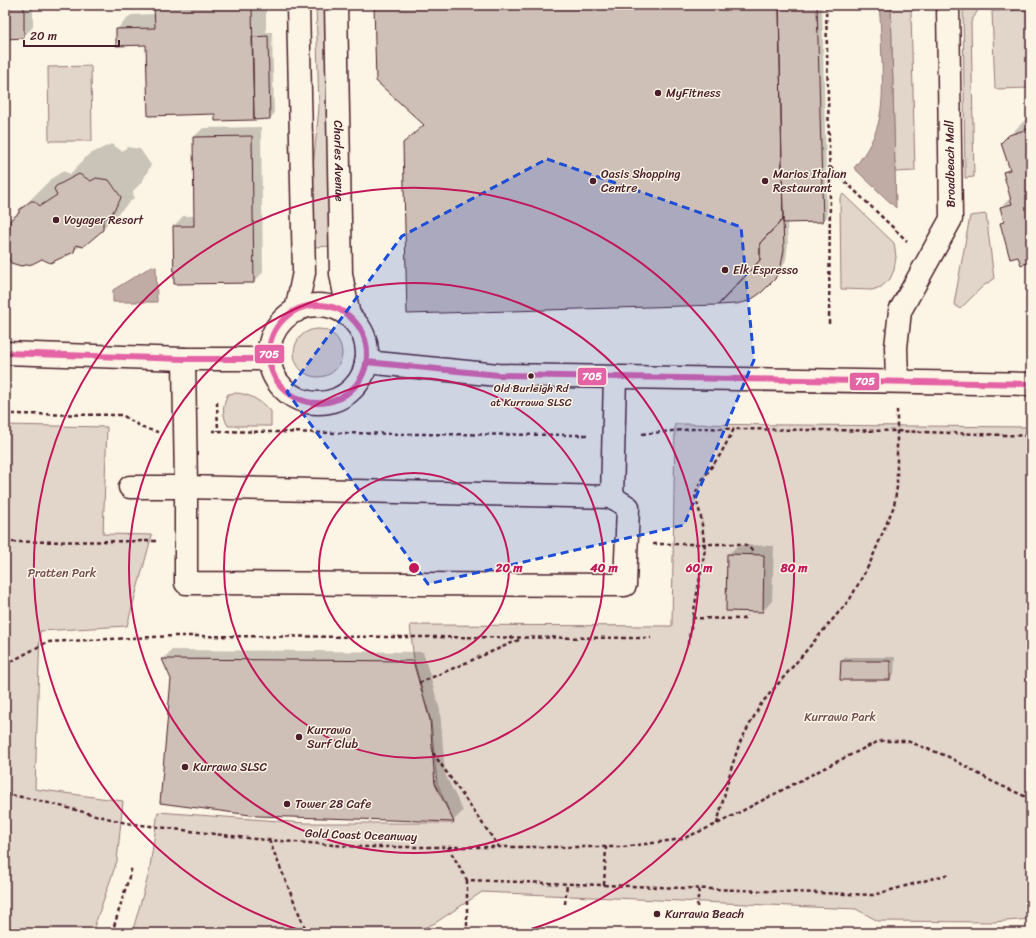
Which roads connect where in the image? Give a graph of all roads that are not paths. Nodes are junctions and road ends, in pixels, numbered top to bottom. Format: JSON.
{"nodes":[{"id":1,"x":298,"y":5,"type":"edge"},
{"id":2,"x":310,"y":5,"type":"edge"},
{"id":3,"x":336,"y":5,"type":"edge"},
{"id":4,"x":948,"y":5,"type":"edge"},
{"id":5,"x":301,"y":138,"type":"junction"},
{"id":6,"x":296,"y":311,"type":"junction"},
{"id":7,"x":349,"y":316,"type":"junction"},
{"id":8,"x":5,"y":353,"type":"edge"},
{"id":9,"x":184,"y":359,"type":"junction"},
{"id":10,"x":270,"y":359,"type":"junction"},
{"id":11,"x":366,"y":362,"type":"junction"},
{"id":12,"x":615,"y":377,"type":"junction"},
{"id":13,"x":897,"y":381,"type":"junction"},
{"id":14,"x":1031,"y":384,"type":"edge"},
{"id":15,"x":130,"y":487,"type":"dead end"},
{"id":16,"x":186,"y":487,"type":"junction"},
{"id":17,"x":612,"y":497,"type":"junction"}],
"edges":[{"from":1,"to":5,"type":"street"},
{"from":2,"to":5,"type":"street"},
{"from":3,"to":7,"type":"street","name":"Charles Avenue"},
{"from":4,"to":13,"type":"street","name":"Broadbeach Mall"},
{"from":5,"to":6,"type":"street"},
{"from":6,"to":7,"type":"street"},
{"from":6,"to":10,"type":"street"},
{"from":7,"to":11,"type":"street"},
{"from":8,"to":9,"type":"street"},
{"from":9,"to":10,"type":"street"},
{"from":9,"to":16,"type":"street"},
{"from":10,"to":11,"type":"street"},
{"from":11,"to":12,"type":"street"},
{"from":12,"to":13,"type":"street"},
{"from":12,"to":17,"type":"street"},
{"from":13,"to":14,"type":"street"},
{"from":15,"to":16,"type":"street"},
{"from":16,"to":17,"type":"street"},
{"from":16,"to":17,"type":"street"}]}
